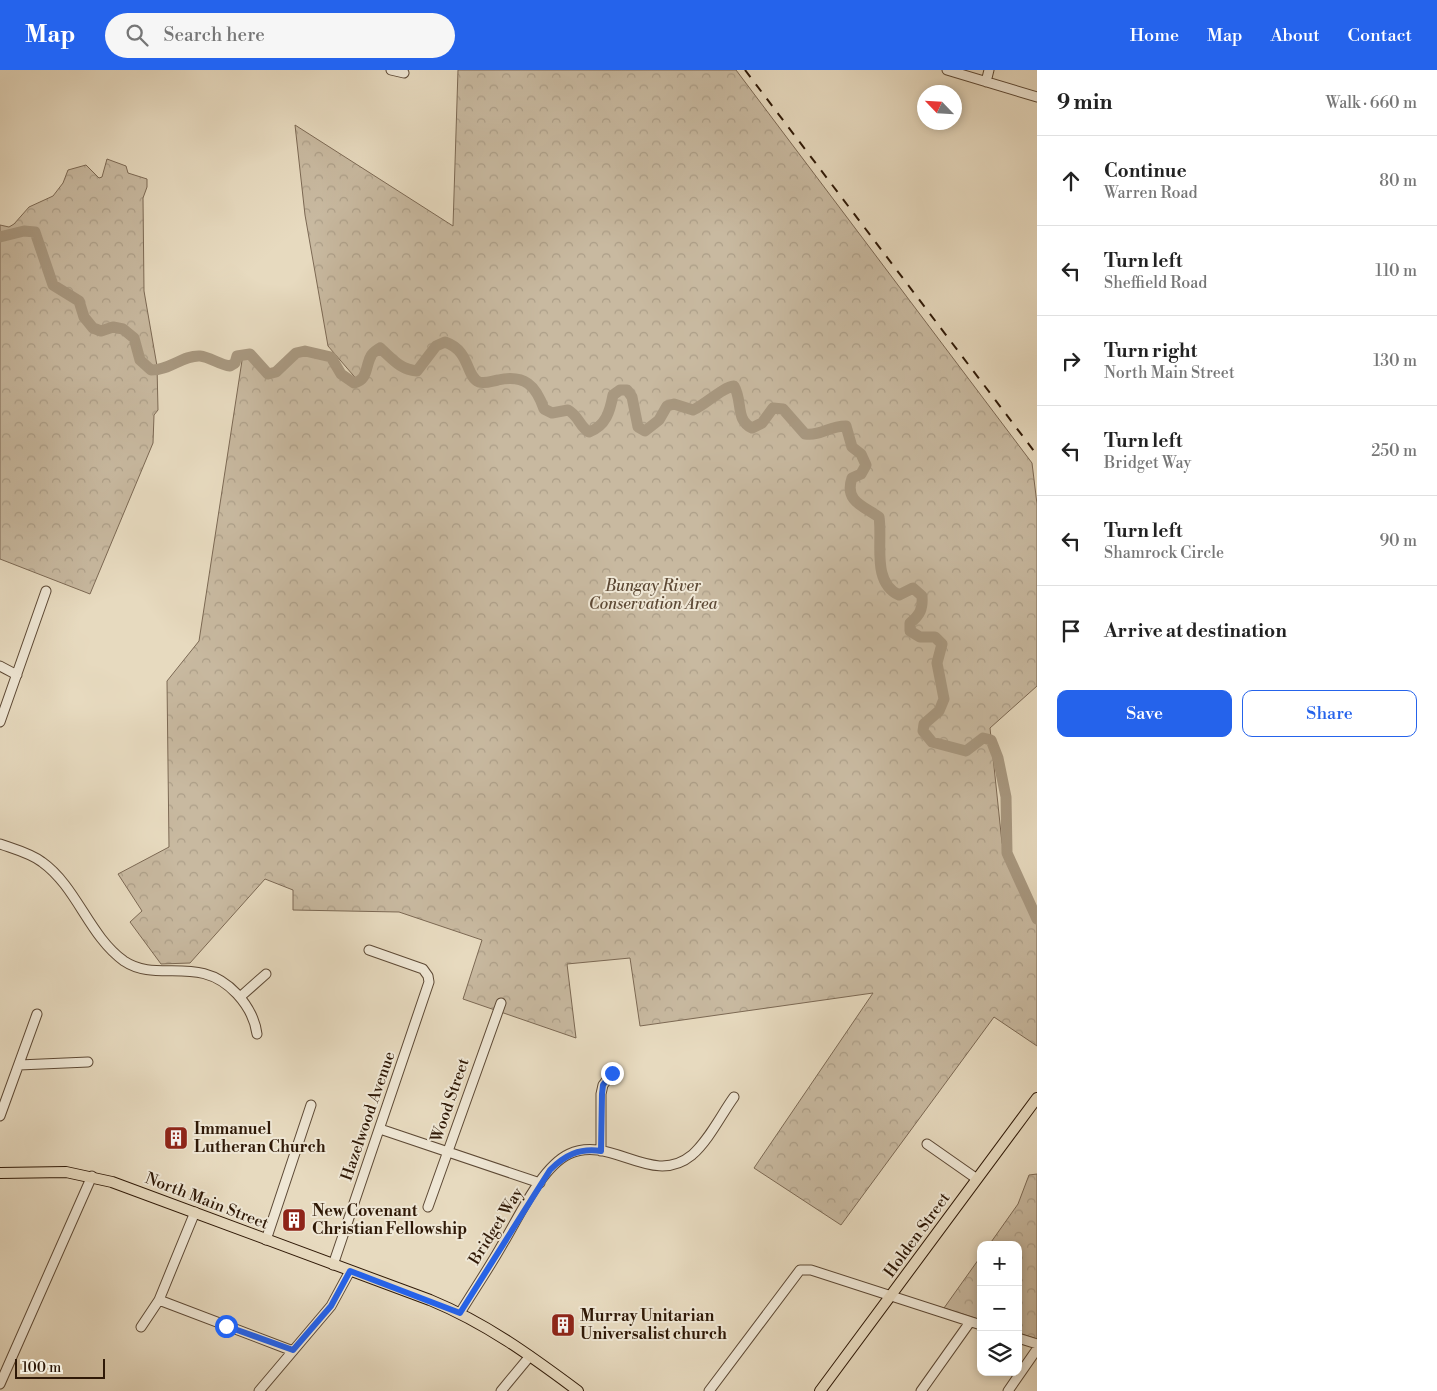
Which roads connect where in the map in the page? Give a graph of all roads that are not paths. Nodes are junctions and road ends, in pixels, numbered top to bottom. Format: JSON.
{"nodes":[{"id":1,"x":391,"y":70,"type":"edge"},
{"id":2,"x":948,"y":70,"type":"edge"},
{"id":3,"x":989,"y":70,"type":"edge"},
{"id":4,"x":404,"y":72,"type":"dead end"},
{"id":5,"x":986,"y":82,"type":"junction"},
{"id":6,"x":1037,"y":97,"type":"edge"},
{"id":7,"x":46,"y":591,"type":"dead end"},
{"id":8,"x":0,"y":666,"type":"edge"},
{"id":9,"x":16,"y":675,"type":"junction"},
{"id":10,"x":0,"y":722,"type":"edge"},
{"id":11,"x":0,"y":844,"type":"edge"},
{"id":12,"x":369,"y":950,"type":"dead end"},
{"id":13,"x":266,"y":974,"type":"dead end"},
{"id":14,"x":240,"y":997,"type":"junction"},
{"id":15,"x":500,"y":1003,"type":"dead end"},
{"id":16,"x":37,"y":1014,"type":"dead end"},
{"id":17,"x":258,"y":1034,"type":"dead end"},
{"id":18,"x":88,"y":1062,"type":"dead end"},
{"id":19,"x":19,"y":1065,"type":"junction"},
{"id":20,"x":612,"y":1073,"type":"dead end"},
{"id":21,"x":734,"y":1097,"type":"dead end"},
{"id":22,"x":1037,"y":1098,"type":"edge"},
{"id":23,"x":311,"y":1105,"type":"dead end"},
{"id":24,"x":0,"y":1116,"type":"edge"},
{"id":25,"x":380,"y":1129,"type":"junction"},
{"id":26,"x":927,"y":1144,"type":"dead end"},
{"id":27,"x":601,"y":1151,"type":"junction"},
{"id":28,"x":448,"y":1152,"type":"junction"},
{"id":29,"x":0,"y":1173,"type":"edge"},
{"id":30,"x":92,"y":1176,"type":"junction"},
{"id":31,"x":977,"y":1179,"type":"junction"},
{"id":32,"x":540,"y":1184,"type":"junction"},
{"id":33,"x":428,"y":1208,"type":"dead end"},
{"id":34,"x":195,"y":1212,"type":"junction"},
{"id":35,"x":266,"y":1240,"type":"junction"},
{"id":36,"x":333,"y":1265,"type":"junction"},
{"id":37,"x":350,"y":1271,"type":"junction"},
{"id":38,"x":891,"y":1296,"type":"junction"},
{"id":39,"x":159,"y":1300,"type":"junction"},
{"id":40,"x":460,"y":1313,"type":"junction"},
{"id":41,"x":970,"y":1322,"type":"junction"},
{"id":42,"x":977,"y":1324,"type":"edge"},
{"id":43,"x":141,"y":1327,"type":"dead end"},
{"id":44,"x":1022,"y":1339,"type":"edge"},
{"id":45,"x":1037,"y":1344,"type":"edge"},
{"id":46,"x":1037,"y":1349,"type":"edge"},
{"id":47,"x":293,"y":1350,"type":"junction"},
{"id":48,"x":530,"y":1356,"type":"junction"},
{"id":49,"x":0,"y":1384,"type":"edge"},
{"id":50,"x":259,"y":1391,"type":"edge"},
{"id":51,"x":501,"y":1391,"type":"edge"},
{"id":52,"x":578,"y":1391,"type":"edge"},
{"id":53,"x":710,"y":1391,"type":"edge"},
{"id":54,"x":820,"y":1391,"type":"edge"},
{"id":55,"x":922,"y":1391,"type":"edge"},
{"id":56,"x":1008,"y":1391,"type":"edge"}],
"edges":[{"from":1,"to":4,"type":"street"},
{"from":2,"to":5,"type":"street"},
{"from":3,"to":5,"type":"street"},
{"from":5,"to":6,"type":"street"},
{"from":7,"to":9,"type":"street"},
{"from":8,"to":9,"type":"street"},
{"from":9,"to":10,"type":"street"},
{"from":11,"to":14,"type":"street"},
{"from":12,"to":25,"type":"street","name":"Hazelwood Avenue"},
{"from":13,"to":14,"type":"street"},
{"from":14,"to":17,"type":"street"},
{"from":15,"to":28,"type":"street","name":"Wood Street"},
{"from":16,"to":19,"type":"street"},
{"from":18,"to":19,"type":"street"},
{"from":19,"to":24,"type":"street"},
{"from":20,"to":27,"type":"street"},
{"from":21,"to":27,"type":"street","name":"Bridget Way"},
{"from":22,"to":31,"type":"main road","name":"Holden Street"},
{"from":23,"to":35,"type":"street"},
{"from":25,"to":28,"type":"street"},
{"from":25,"to":36,"type":"street","name":"Hazelwood Avenue"},
{"from":26,"to":31,"type":"street"},
{"from":27,"to":32,"type":"street","name":"Bridget Way"},
{"from":28,"to":32,"type":"street"},
{"from":28,"to":33,"type":"street","name":"Wood Street"},
{"from":29,"to":30,"type":"main road","name":"North Main Street"},
{"from":30,"to":34,"type":"main road","name":"North Main Street"},
{"from":30,"to":49,"type":"street"},
{"from":31,"to":38,"type":"main road","name":"Holden Street"},
{"from":32,"to":40,"type":"street","name":"Bridget Way"},
{"from":34,"to":35,"type":"main road","name":"North Main Street"},
{"from":34,"to":39,"type":"street"},
{"from":35,"to":36,"type":"main road","name":"North Main Street"},
{"from":36,"to":37,"type":"main road","name":"North Main Street"},
{"from":37,"to":40,"type":"main road","name":"North Main Street"},
{"from":37,"to":47,"type":"street"},
{"from":38,"to":41,"type":"street"},
{"from":38,"to":53,"type":"street"},
{"from":38,"to":54,"type":"main road","name":"Holden Street"},
{"from":39,"to":43,"type":"street"},
{"from":39,"to":47,"type":"street"},
{"from":40,"to":48,"type":"main road","name":"North Main Street"},
{"from":41,"to":42,"type":"street"},
{"from":41,"to":55,"type":"street"},
{"from":44,"to":45,"type":"street"},
{"from":46,"to":56,"type":"street"},
{"from":47,"to":50,"type":"street"},
{"from":48,"to":51,"type":"street"},
{"from":48,"to":52,"type":"main road","name":"North Main Street"}]}
